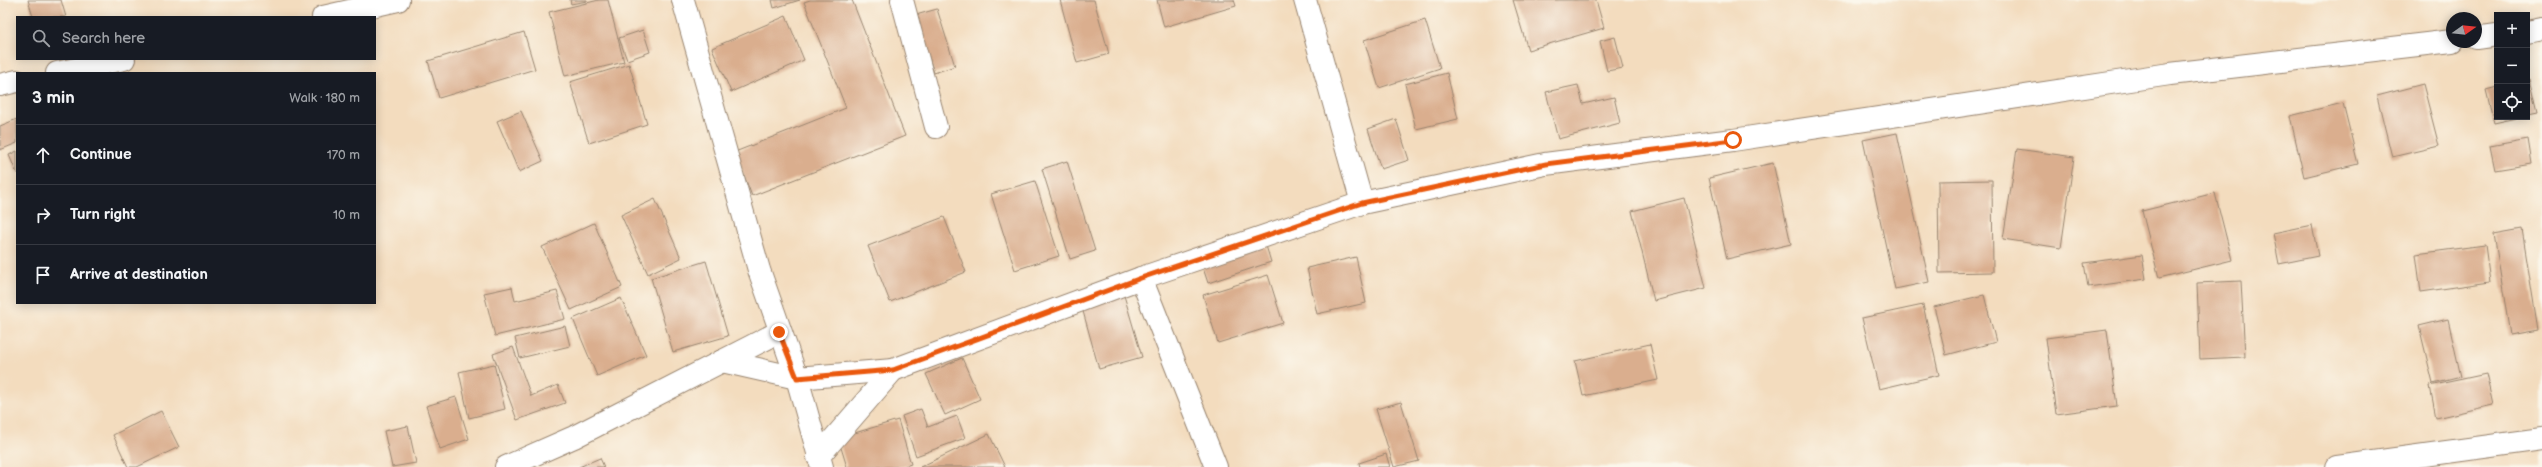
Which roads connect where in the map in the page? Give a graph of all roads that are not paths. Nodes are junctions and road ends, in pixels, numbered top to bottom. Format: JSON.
{"nodes":[{"id":1,"x":398,"y":0,"type":"edge"},
{"id":2,"x":683,"y":0,"type":"edge"},
{"id":3,"x":902,"y":0,"type":"edge"},
{"id":4,"x":1305,"y":0,"type":"edge"},
{"id":5,"x":330,"y":10,"type":"edge"},
{"id":6,"x":2542,"y":30,"type":"edge"},
{"id":7,"x":2530,"y":32,"type":"edge"},
{"id":8,"x":2494,"y":35,"type":"edge"},
{"id":9,"x":2482,"y":37,"type":"edge"},
{"id":10,"x":2446,"y":42,"type":"edge"},
{"id":11,"x":119,"y":60,"type":"edge"},
{"id":12,"x":62,"y":72,"type":"edge"},
{"id":13,"x":16,"y":82,"type":"edge"},
{"id":14,"x":0,"y":85,"type":"edge"},
{"id":15,"x":936,"y":127,"type":"dead end"},
{"id":16,"x":1362,"y":203,"type":"junction"},
{"id":17,"x":1141,"y":278,"type":"junction"},
{"id":18,"x":779,"y":332,"type":"junction"},
{"id":19,"x":722,"y":361,"type":"junction"},
{"id":20,"x":893,"y":370,"type":"junction"},
{"id":21,"x":797,"y":378,"type":"junction"},
{"id":22,"x":2542,"y":438,"type":"edge"},
{"id":23,"x":820,"y":462,"type":"edge"},
{"id":24,"x":506,"y":467,"type":"edge"},
{"id":25,"x":1216,"y":467,"type":"edge"},
{"id":26,"x":2337,"y":467,"type":"edge"}],
"edges":[{"from":1,"to":5,"type":"street"},
{"from":2,"to":18,"type":"street"},
{"from":3,"to":15,"type":"street"},
{"from":4,"to":16,"type":"street"},
{"from":6,"to":7,"type":"street"},
{"from":8,"to":9,"type":"street"},
{"from":10,"to":16,"type":"street"},
{"from":11,"to":12,"type":"street"},
{"from":13,"to":14,"type":"street"},
{"from":16,"to":17,"type":"street"},
{"from":17,"to":20,"type":"street"},
{"from":17,"to":25,"type":"street"},
{"from":18,"to":19,"type":"street"},
{"from":18,"to":21,"type":"street"},
{"from":19,"to":21,"type":"street"},
{"from":19,"to":24,"type":"street"},
{"from":20,"to":21,"type":"street"},
{"from":20,"to":23,"type":"street"},
{"from":21,"to":23,"type":"street"},
{"from":22,"to":26,"type":"street"}]}
